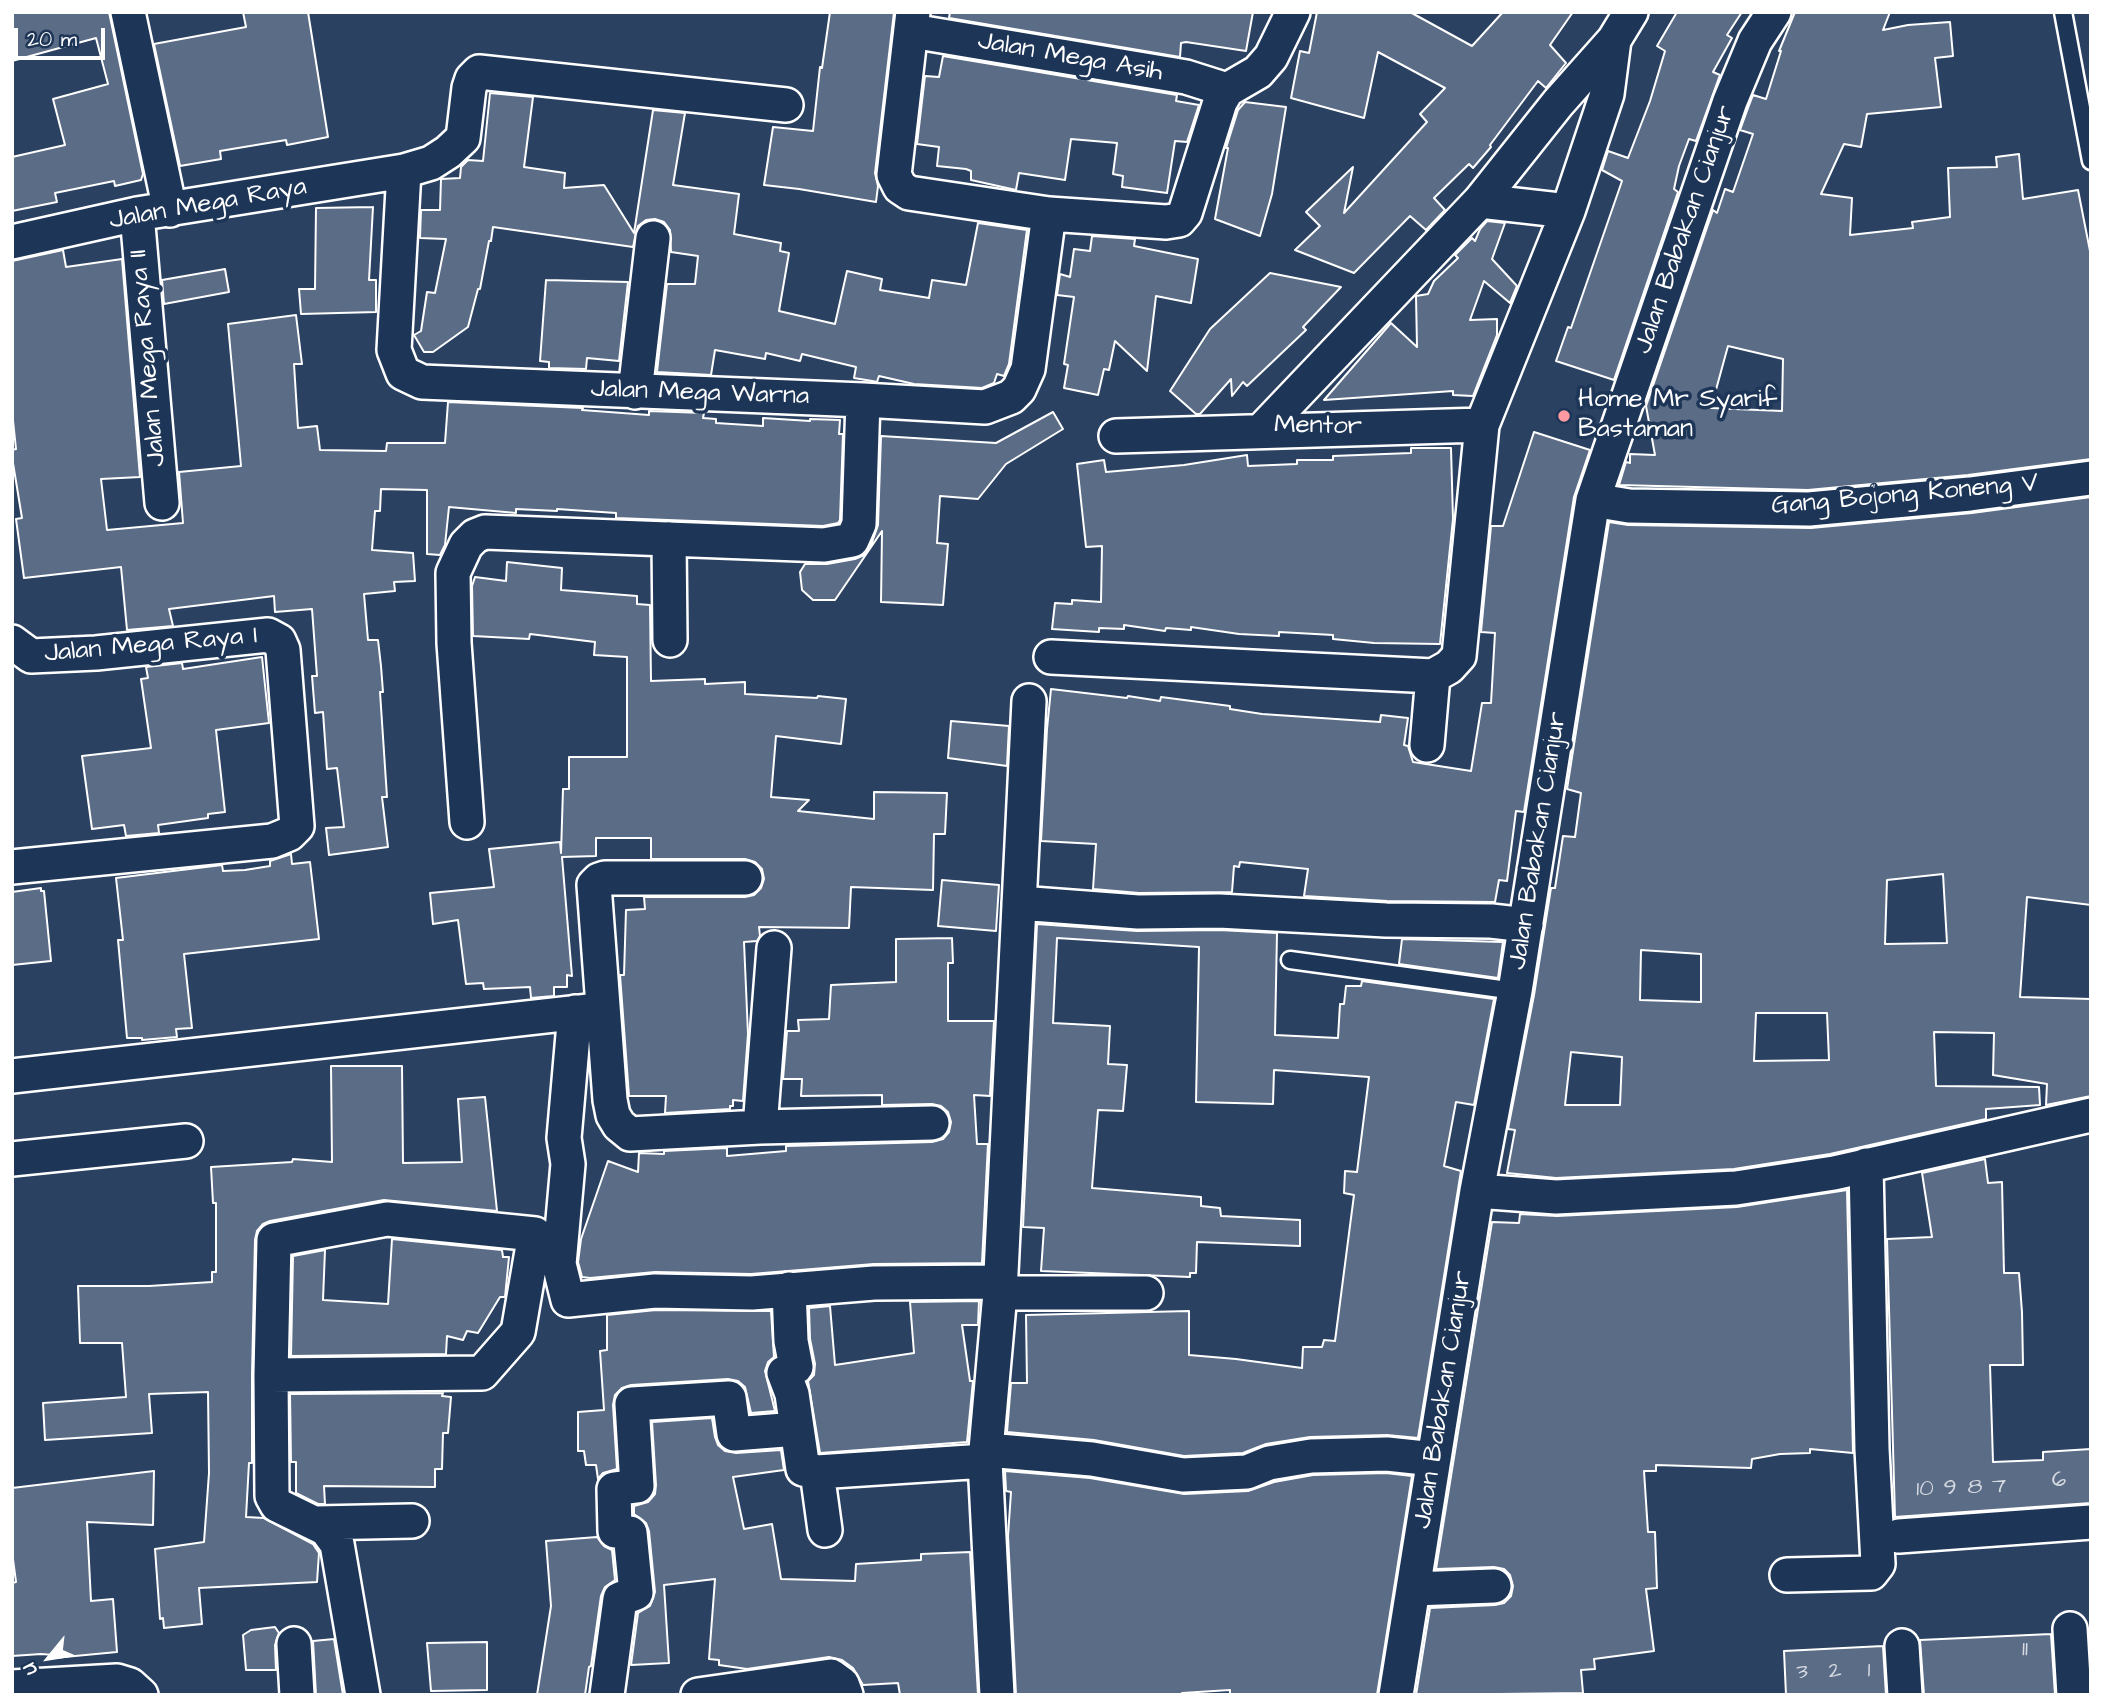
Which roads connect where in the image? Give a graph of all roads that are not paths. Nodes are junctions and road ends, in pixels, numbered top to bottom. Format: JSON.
{"nodes":[{"id":1,"x":128,"y":12,"type":"edge"},
{"id":2,"x":1293,"y":12,"type":"edge"},
{"id":3,"x":1632,"y":12,"type":"edge"},
{"id":4,"x":1774,"y":12,"type":"edge"},
{"id":5,"x":2063,"y":12,"type":"edge"},
{"id":6,"x":912,"y":22,"type":"edge"},
{"id":7,"x":1614,"y":40,"type":"junction"},
{"id":8,"x":1227,"y":90,"type":"junction"},
{"id":9,"x":786,"y":105,"type":"dead end"},
{"id":10,"x":2091,"y":161,"type":"edge"},
{"id":11,"x":404,"y":171,"type":"junction"},
{"id":12,"x":1480,"y":201,"type":"junction"},
{"id":13,"x":170,"y":210,"type":"junction"},
{"id":14,"x":1568,"y":211,"type":"junction"},
{"id":15,"x":137,"y":214,"type":"junction"},
{"id":16,"x":1049,"y":214,"type":"junction"},
{"id":17,"x":653,"y":238,"type":"dead end"},
{"id":18,"x":12,"y":242,"type":"edge"},
{"id":19,"x":635,"y":392,"type":"junction"},
{"id":20,"x":863,"y":400,"type":"junction"},
{"id":21,"x":1482,"y":425,"type":"junction"},
{"id":22,"x":1262,"y":430,"type":"junction"},
{"id":23,"x":1116,"y":436,"type":"dead end"},
{"id":24,"x":2091,"y":478,"type":"edge"},
{"id":25,"x":1593,"y":500,"type":"junction"},
{"id":26,"x":162,"y":503,"type":"dead end"},
{"id":27,"x":669,"y":539,"type":"junction"},
{"id":28,"x":670,"y":640,"type":"dead end"},
{"id":29,"x":12,"y":642,"type":"edge"},
{"id":30,"x":1051,"y":657,"type":"dead end"},
{"id":31,"x":1433,"y":676,"type":"junction"},
{"id":32,"x":1029,"y":701,"type":"dead end"},
{"id":33,"x":1427,"y":745,"type":"dead end"},
{"id":34,"x":467,"y":822,"type":"dead end"},
{"id":35,"x":12,"y":867,"type":"edge"},
{"id":36,"x":745,"y":878,"type":"dead end"},
{"id":37,"x":1019,"y":903,"type":"junction"},
{"id":38,"x":1526,"y":925,"type":"junction"},
{"id":39,"x":774,"y":948,"type":"dead end"},
{"id":40,"x":1290,"y":960,"type":"dead end"},
{"id":41,"x":1515,"y":991,"type":"junction"},
{"id":42,"x":588,"y":1011,"type":"junction"},
{"id":43,"x":12,"y":1076,"type":"edge"},
{"id":44,"x":2091,"y":1115,"type":"edge"},
{"id":45,"x":932,"y":1123,"type":"dead end"},
{"id":46,"x":760,"y":1127,"type":"junction"},
{"id":47,"x":186,"y":1141,"type":"dead end"},
{"id":48,"x":12,"y":1159,"type":"edge"},
{"id":49,"x":1866,"y":1165,"type":"junction"},
{"id":50,"x":1478,"y":1191,"type":"junction"},
{"id":51,"x":1000,"y":1287,"type":"junction"},
{"id":52,"x":789,"y":1289,"type":"junction"},
{"id":53,"x":1146,"y":1293,"type":"dead end"},
{"id":54,"x":271,"y":1375,"type":"junction"},
{"id":55,"x":797,"y":1429,"type":"junction"},
{"id":56,"x":986,"y":1455,"type":"junction"},
{"id":57,"x":1434,"y":1459,"type":"junction"},
{"id":58,"x":817,"y":1472,"type":"junction"},
{"id":59,"x":412,"y":1521,"type":"dead end"},
{"id":60,"x":2091,"y":1522,"type":"edge"},
{"id":61,"x":317,"y":1523,"type":"junction"},
{"id":62,"x":825,"y":1530,"type":"dead end"},
{"id":63,"x":1899,"y":1536,"type":"dead end"},
{"id":64,"x":1787,"y":1575,"type":"dead end"},
{"id":65,"x":1494,"y":1586,"type":"dead end"},
{"id":66,"x":1413,"y":1590,"type":"junction"},
{"id":67,"x":2070,"y":1629,"type":"dead end"},
{"id":68,"x":294,"y":1644,"type":"dead end"},
{"id":69,"x":1902,"y":1646,"type":"dead end"},
{"id":70,"x":12,"y":1687,"type":"edge"},
{"id":71,"x":141,"y":1695,"type":"edge"},
{"id":72,"x":297,"y":1695,"type":"edge"},
{"id":73,"x":363,"y":1695,"type":"edge"},
{"id":74,"x":607,"y":1695,"type":"edge"},
{"id":75,"x":698,"y":1695,"type":"edge"},
{"id":76,"x":846,"y":1695,"type":"edge"},
{"id":77,"x":997,"y":1695,"type":"edge"},
{"id":78,"x":1396,"y":1695,"type":"edge"},
{"id":79,"x":1905,"y":1695,"type":"edge"},
{"id":80,"x":2074,"y":1695,"type":"edge"}],
"edges":[{"from":1,"to":13,"type":"street"},
{"from":2,"to":8,"type":"street"},
{"from":3,"to":7,"type":"street","name":"Mentor"},
{"from":4,"to":25,"type":"street","name":"Jalan Babakan Cianjur"},
{"from":5,"to":10,"type":"lane"},
{"from":6,"to":8,"type":"street","name":"Jalan Mega Asih"},
{"from":6,"to":16,"type":"street"},
{"from":7,"to":12,"type":"street","name":"Mentor"},
{"from":7,"to":14,"type":"street","name":"Mentor"},
{"from":8,"to":16,"type":"street"},
{"from":9,"to":11,"type":"street","name":"Jalan Mega Raya"},
{"from":11,"to":13,"type":"street","name":"Jalan Mega Raya"},
{"from":11,"to":19,"type":"street","name":"Jalan Mega Warna"},
{"from":12,"to":14,"type":"street"},
{"from":12,"to":22,"type":"street","name":"Mentor"},
{"from":13,"to":15,"type":"street","name":"Jalan Mega Raya"},
{"from":14,"to":21,"type":"street","name":"Mentor"},
{"from":15,"to":18,"type":"street","name":"Jalan Mega Raya"},
{"from":15,"to":26,"type":"street","name":"Jalan Mega Raya II"},
{"from":16,"to":20,"type":"street","name":"Jalan Mega Warna"},
{"from":17,"to":19,"type":"street"},
{"from":19,"to":20,"type":"street","name":"Jalan Mega Warna"},
{"from":20,"to":27,"type":"street"},
{"from":21,"to":22,"type":"street","name":"Mentor"},
{"from":21,"to":31,"type":"street"},
{"from":22,"to":23,"type":"street"},
{"from":24,"to":25,"type":"street","name":"Gang Bojong Koneng V"},
{"from":25,"to":38,"type":"street","name":"Jalan Babakan Cianjur"},
{"from":27,"to":28,"type":"street"},
{"from":27,"to":34,"type":"street"},
{"from":29,"to":35,"type":"street","name":"Jalan Mega Raya I"},
{"from":30,"to":31,"type":"street"},
{"from":31,"to":33,"type":"street"},
{"from":32,"to":37,"type":"street"},
{"from":36,"to":42,"type":"street"},
{"from":37,"to":38,"type":"street"},
{"from":37,"to":51,"type":"street"},
{"from":38,"to":41,"type":"street","name":"Jalan Babakan Cianjur"},
{"from":39,"to":46,"type":"street"},
{"from":40,"to":41,"type":"lane"},
{"from":41,"to":50,"type":"street","name":"Jalan Babakan Cianjur"},
{"from":42,"to":43,"type":"street"},
{"from":42,"to":46,"type":"street"},
{"from":42,"to":52,"type":"street"},
{"from":44,"to":49,"type":"street"},
{"from":45,"to":46,"type":"street"},
{"from":47,"to":48,"type":"street"},
{"from":49,"to":50,"type":"street"},
{"from":49,"to":64,"type":"street"},
{"from":50,"to":57,"type":"street","name":"Jalan Babakan Cianjur"},
{"from":51,"to":52,"type":"street"},
{"from":51,"to":53,"type":"street"},
{"from":51,"to":56,"type":"street"},
{"from":52,"to":55,"type":"street"},
{"from":54,"to":54,"type":"street"},
{"from":54,"to":61,"type":"street"},
{"from":55,"to":58,"type":"street"},
{"from":55,"to":74,"type":"street"},
{"from":56,"to":57,"type":"street"},
{"from":56,"to":58,"type":"street"},
{"from":56,"to":77,"type":"street"},
{"from":57,"to":66,"type":"street","name":"Jalan Babakan Cianjur"},
{"from":58,"to":62,"type":"street"},
{"from":59,"to":61,"type":"street"},
{"from":60,"to":63,"type":"street"},
{"from":61,"to":73,"type":"street"},
{"from":65,"to":66,"type":"street"},
{"from":66,"to":78,"type":"street","name":"Jalan Babakan Cianjur"},
{"from":67,"to":80,"type":"street"},
{"from":68,"to":72,"type":"street"},
{"from":69,"to":79,"type":"street"},
{"from":70,"to":71,"type":"street"},
{"from":75,"to":76,"type":"street"}]}
